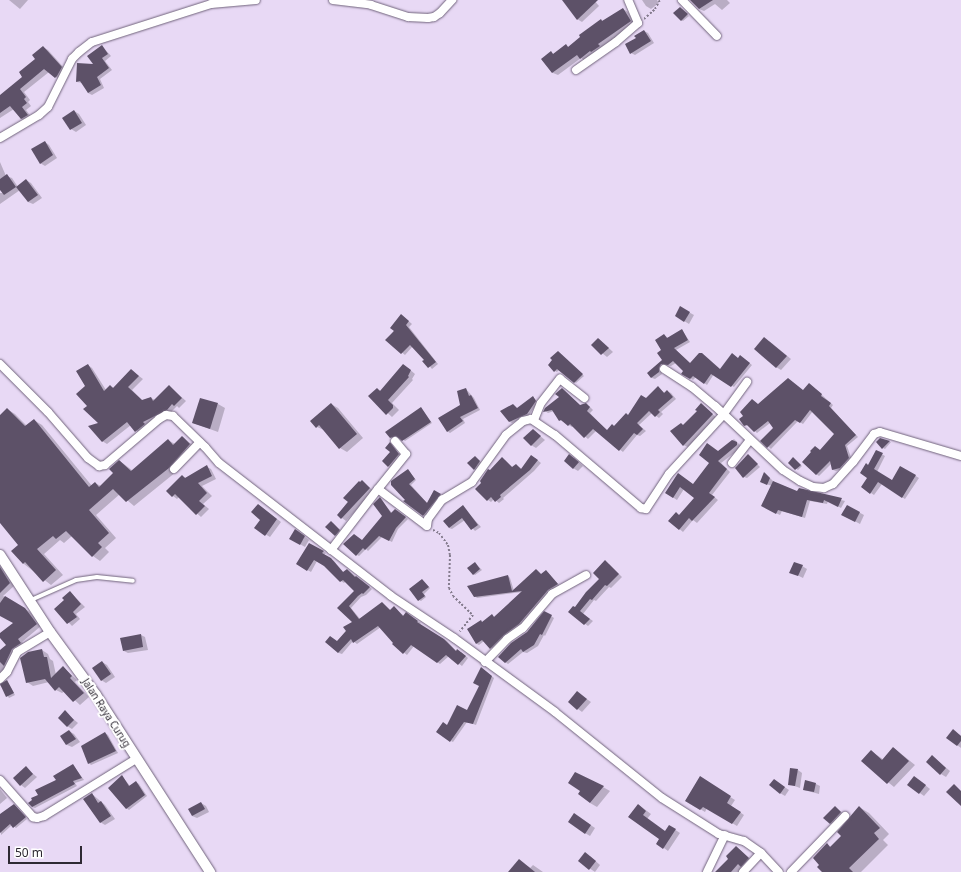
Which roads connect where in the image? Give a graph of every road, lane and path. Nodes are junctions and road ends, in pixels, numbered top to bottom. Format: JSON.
{"nodes":[{"id":1,"x":256,"y":0,"type":"edge"},
{"id":2,"x":334,"y":0,"type":"edge"},
{"id":3,"x":452,"y":0,"type":"edge"},
{"id":4,"x":628,"y":0,"type":"edge"},
{"id":5,"x":660,"y":0,"type":"edge"},
{"id":6,"x":682,"y":0,"type":"edge"},
{"id":7,"x":212,"y":2,"type":"edge"},
{"id":8,"x":638,"y":23,"type":"junction"},
{"id":9,"x":717,"y":36,"type":"dead end"},
{"id":10,"x":576,"y":70,"type":"dead end"},
{"id":11,"x":0,"y":138,"type":"edge"},
{"id":12,"x":0,"y":364,"type":"edge"},
{"id":13,"x":664,"y":369,"type":"dead end"},
{"id":14,"x":747,"y":382,"type":"dead end"},
{"id":15,"x":584,"y":398,"type":"dead end"},
{"id":16,"x":723,"y":415,"type":"junction"},
{"id":17,"x":534,"y":420,"type":"junction"},
{"id":18,"x":750,"y":440,"type":"junction"},
{"id":19,"x":395,"y":441,"type":"dead end"},
{"id":20,"x":200,"y":442,"type":"junction"},
{"id":21,"x":961,"y":456,"type":"edge"},
{"id":22,"x":732,"y":463,"type":"dead end"},
{"id":23,"x":174,"y":469,"type":"dead end"},
{"id":24,"x":378,"y":489,"type":"junction"},
{"id":25,"x":427,"y":526,"type":"junction"},
{"id":26,"x":331,"y":550,"type":"junction"},
{"id":27,"x":0,"y":554,"type":"edge"},
{"id":28,"x":586,"y":576,"type":"dead end"},
{"id":29,"x":133,"y":581,"type":"dead end"},
{"id":30,"x":30,"y":600,"type":"junction"},
{"id":31,"x":50,"y":632,"type":"junction"},
{"id":32,"x":454,"y":638,"type":"junction"},
{"id":33,"x":485,"y":662,"type":"junction"},
{"id":34,"x":0,"y":679,"type":"edge"},
{"id":35,"x":136,"y":759,"type":"junction"},
{"id":36,"x":0,"y":780,"type":"edge"},
{"id":37,"x":845,"y":816,"type":"dead end"},
{"id":38,"x":725,"y":835,"type":"junction"},
{"id":39,"x":761,"y":853,"type":"junction"},
{"id":40,"x":210,"y":872,"type":"edge"},
{"id":41,"x":707,"y":872,"type":"edge"},
{"id":42,"x":743,"y":872,"type":"edge"},
{"id":43,"x":779,"y":872,"type":"edge"},
{"id":44,"x":791,"y":872,"type":"edge"}],
"edges":[{"from":1,"to":7,"type":"street"},
{"from":2,"to":3,"type":"street"},
{"from":4,"to":8,"type":"street"},
{"from":5,"to":8,"type":"path"},
{"from":6,"to":9,"type":"street"},
{"from":7,"to":11,"type":"street"},
{"from":8,"to":10,"type":"street"},
{"from":12,"to":20,"type":"street"},
{"from":13,"to":16,"type":"street"},
{"from":14,"to":16,"type":"street"},
{"from":15,"to":17,"type":"street"},
{"from":16,"to":17,"type":"street"},
{"from":16,"to":18,"type":"street"},
{"from":17,"to":25,"type":"street"},
{"from":18,"to":21,"type":"street"},
{"from":18,"to":22,"type":"street"},
{"from":19,"to":24,"type":"street"},
{"from":20,"to":23,"type":"street"},
{"from":20,"to":26,"type":"street"},
{"from":24,"to":25,"type":"street"},
{"from":24,"to":26,"type":"street"},
{"from":25,"to":32,"type":"path"},
{"from":26,"to":32,"type":"street"},
{"from":27,"to":30,"type":"street","name":"Jalan Raya Curug"},
{"from":28,"to":33,"type":"street"},
{"from":29,"to":30,"type":"lane"},
{"from":30,"to":31,"type":"street","name":"Jalan Raya Curug"},
{"from":31,"to":34,"type":"street"},
{"from":31,"to":35,"type":"street","name":"Jalan Raya Curug"},
{"from":32,"to":33,"type":"street"},
{"from":33,"to":38,"type":"street"},
{"from":35,"to":36,"type":"street"},
{"from":35,"to":40,"type":"street","name":"Jalan Raya Curug"},
{"from":37,"to":44,"type":"street"},
{"from":38,"to":39,"type":"street"},
{"from":38,"to":41,"type":"street"},
{"from":39,"to":42,"type":"street"},
{"from":39,"to":43,"type":"street"}]}
